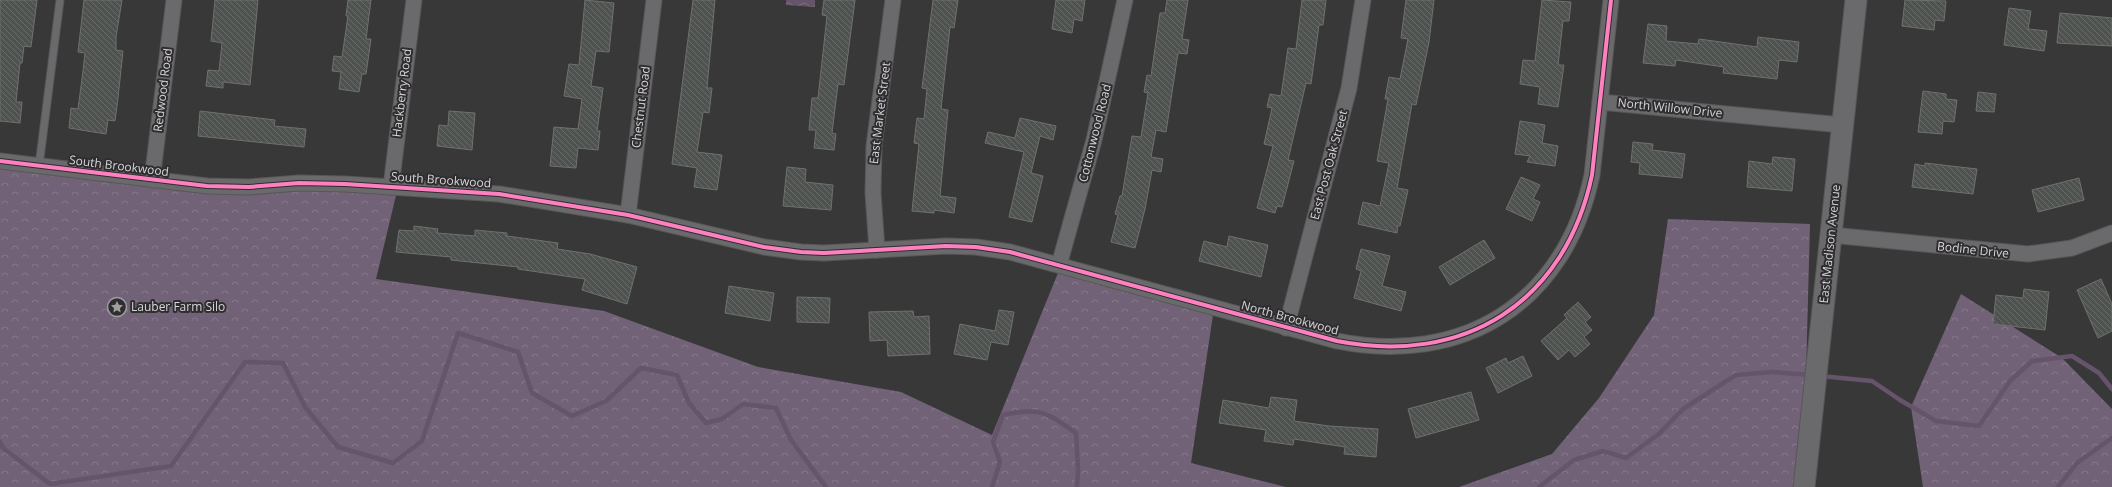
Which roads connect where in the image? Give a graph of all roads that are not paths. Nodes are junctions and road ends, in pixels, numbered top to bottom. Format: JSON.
{"nodes":[{"id":1,"x":60,"y":0,"type":"edge"},
{"id":2,"x":174,"y":0,"type":"edge"},
{"id":3,"x":414,"y":0,"type":"edge"},
{"id":4,"x":654,"y":0,"type":"edge"},
{"id":5,"x":894,"y":0,"type":"edge"},
{"id":6,"x":1124,"y":0,"type":"edge"},
{"id":7,"x":1363,"y":0,"type":"edge"},
{"id":8,"x":1611,"y":0,"type":"edge"},
{"id":9,"x":1856,"y":0,"type":"edge"},
{"id":10,"x":1600,"y":102,"type":"junction"},
{"id":11,"x":1842,"y":126,"type":"junction"},
{"id":12,"x":0,"y":161,"type":"edge"},
{"id":13,"x":39,"y":166,"type":"junction"},
{"id":14,"x":152,"y":180,"type":"junction"},
{"id":15,"x":391,"y":187,"type":"junction"},
{"id":16,"x":628,"y":215,"type":"junction"},
{"id":17,"x":2112,"y":233,"type":"edge"},
{"id":18,"x":1831,"y":236,"type":"junction"},
{"id":19,"x":877,"y":250,"type":"junction"},
{"id":20,"x":1059,"y":265,"type":"junction"},
{"id":21,"x":1286,"y":328,"type":"junction"},
{"id":22,"x":1804,"y":487,"type":"edge"}],
"edges":[{"from":1,"to":13,"type":"lane"},
{"from":2,"to":14,"type":"street","name":"Redwood Road"},
{"from":3,"to":15,"type":"street","name":"Hackberry Road"},
{"from":4,"to":16,"type":"street","name":"Chestnut Road"},
{"from":5,"to":19,"type":"street","name":"East Market Street"},
{"from":6,"to":20,"type":"street","name":"Cottonwood Road"},
{"from":7,"to":21,"type":"street","name":"East Post Oak Street"},
{"from":8,"to":10,"type":"street","name":"North Willow Drive"},
{"from":9,"to":11,"type":"main road","name":"East Madison Avenue"},
{"from":10,"to":11,"type":"street","name":"North Willow Drive"},
{"from":10,"to":21,"type":"street","name":"North Brookwood"},
{"from":11,"to":18,"type":"main road","name":"East Madison Avenue"},
{"from":12,"to":13,"type":"street","name":"South Brookwood"},
{"from":13,"to":14,"type":"street","name":"South Brookwood"},
{"from":14,"to":15,"type":"street","name":"South Brookwood"},
{"from":15,"to":16,"type":"street","name":"South Brookwood"},
{"from":16,"to":19,"type":"street","name":"South Brookwood"},
{"from":17,"to":18,"type":"street","name":"Bodine Drive"},
{"from":18,"to":22,"type":"main road","name":"East Madison Avenue"},
{"from":19,"to":20,"type":"street","name":"North Brookwood"},
{"from":20,"to":21,"type":"street","name":"North Brookwood"}]}
